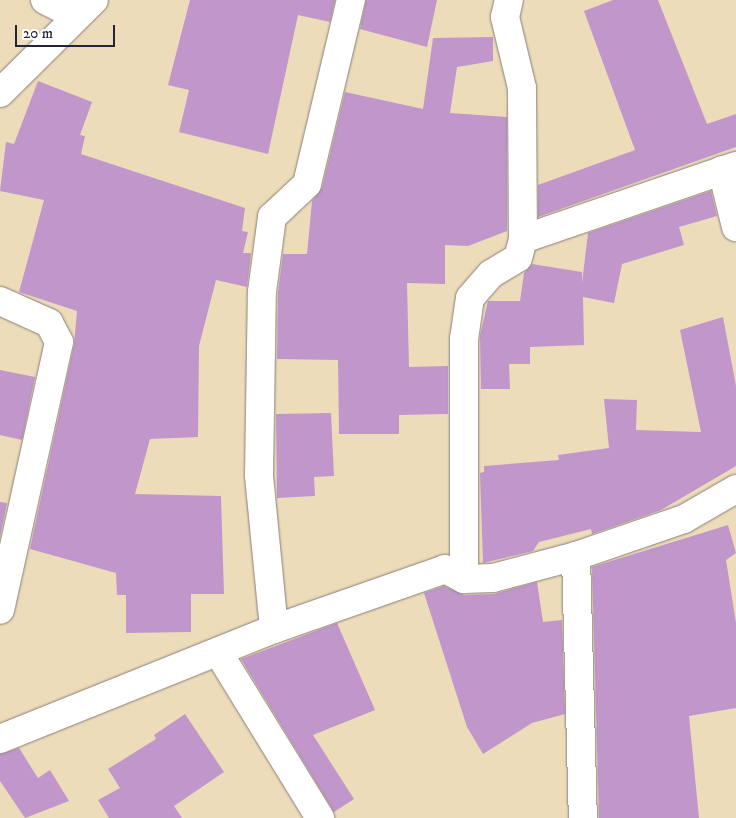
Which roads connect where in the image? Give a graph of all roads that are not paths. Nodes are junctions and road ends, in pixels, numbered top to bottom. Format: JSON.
{"nodes":[{"id":1,"x":45,"y":0,"type":"edge"},
{"id":2,"x":352,"y":0,"type":"edge"},
{"id":3,"x":509,"y":0,"type":"edge"},
{"id":4,"x":82,"y":5,"type":"edge"},
{"id":5,"x":0,"y":93,"type":"edge"},
{"id":6,"x":729,"y":168,"type":"edge"},
{"id":7,"x":736,"y":227,"type":"edge"},
{"id":8,"x":523,"y":239,"type":"junction"},
{"id":9,"x":0,"y":301,"type":"edge"},
{"id":10,"x":736,"y":489,"type":"edge"},
{"id":11,"x":576,"y":556,"type":"junction"},
{"id":12,"x":464,"y":579,"type":"junction"},
{"id":13,"x":0,"y":610,"type":"edge"},
{"id":14,"x":274,"y":629,"type":"junction"},
{"id":15,"x":218,"y":652,"type":"junction"},
{"id":16,"x":0,"y":739,"type":"edge"},
{"id":17,"x":320,"y":818,"type":"edge"},
{"id":18,"x":583,"y":818,"type":"edge"}],
"edges":[{"from":1,"to":4,"type":"street"},
{"from":2,"to":14,"type":"street"},
{"from":3,"to":8,"type":"street"},
{"from":4,"to":5,"type":"street"},
{"from":6,"to":7,"type":"street"},
{"from":6,"to":8,"type":"street"},
{"from":8,"to":12,"type":"street"},
{"from":9,"to":13,"type":"street"},
{"from":10,"to":11,"type":"street"},
{"from":11,"to":12,"type":"street"},
{"from":11,"to":18,"type":"street"},
{"from":12,"to":14,"type":"street"},
{"from":14,"to":15,"type":"street"},
{"from":15,"to":16,"type":"street"},
{"from":15,"to":17,"type":"street"}]}
